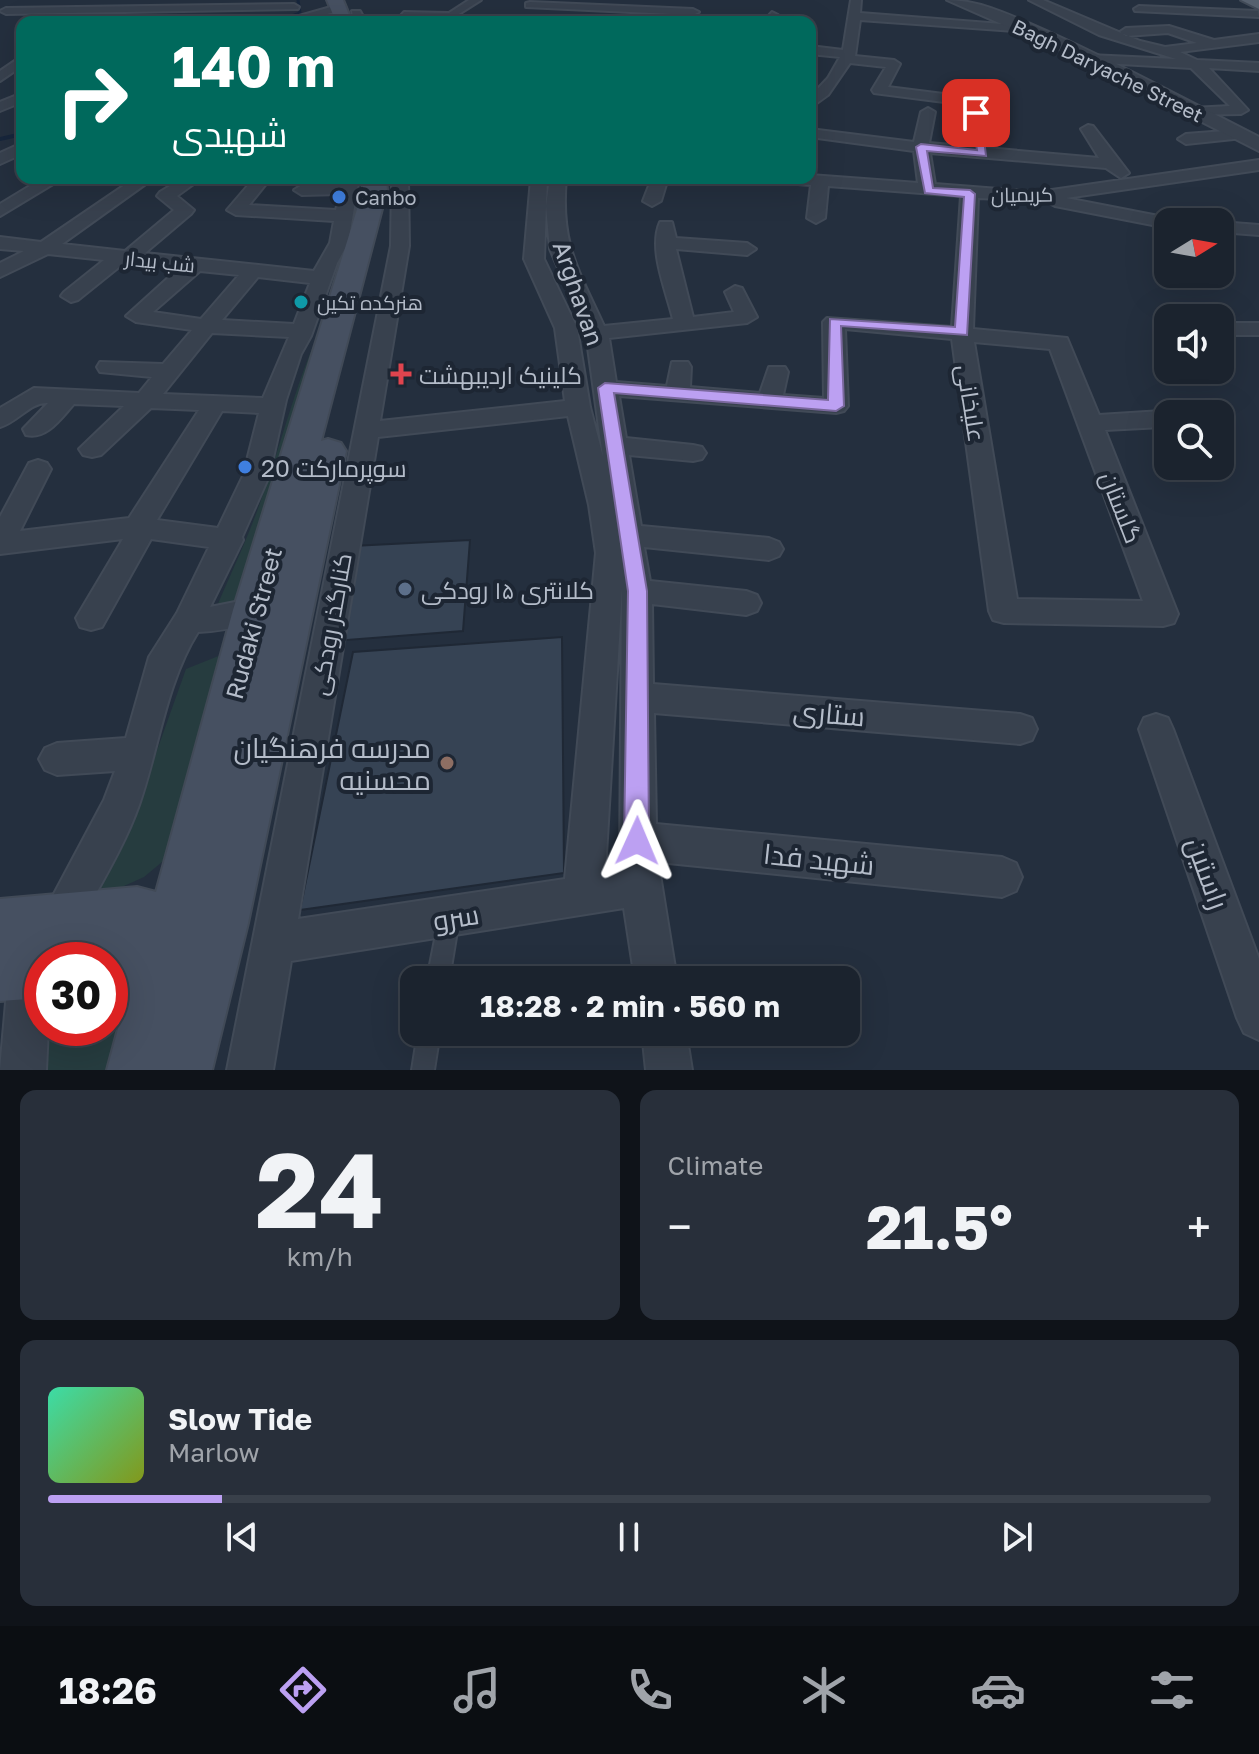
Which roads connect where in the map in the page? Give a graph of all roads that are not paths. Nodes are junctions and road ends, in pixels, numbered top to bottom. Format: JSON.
{"nodes":[{"id":1,"x":24,"y":0,"type":"edge"},
{"id":2,"x":476,"y":0,"type":"edge"},
{"id":3,"x":954,"y":0,"type":"edge"},
{"id":4,"x":1034,"y":0,"type":"edge"},
{"id":5,"x":290,"y":3,"type":"edge"},
{"id":6,"x":530,"y":3,"type":"edge"},
{"id":7,"x":182,"y":4,"type":"edge"},
{"id":8,"x":240,"y":4,"type":"edge"},
{"id":9,"x":859,"y":5,"type":"edge"},
{"id":10,"x":1255,"y":6,"type":"edge"},
{"id":11,"x":106,"y":8,"type":"junction"},
{"id":12,"x":1052,"y":8,"type":"junction"},
{"id":13,"x":1204,"y":8,"type":"junction"},
{"id":14,"x":611,"y":9,"type":"edge"},
{"id":15,"x":1137,"y":9,"type":"edge"},
{"id":16,"x":51,"y":10,"type":"junction"},
{"id":17,"x":162,"y":12,"type":"junction"},
{"id":18,"x":693,"y":12,"type":"dead end"},
{"id":19,"x":3,"y":13,"type":"edge"},
{"id":20,"x":994,"y":14,"type":"junction"},
{"id":21,"x":41,"y":16,"type":"edge"},
{"id":22,"x":89,"y":16,"type":"edge"},
{"id":23,"x":150,"y":16,"type":"edge"},
{"id":24,"x":452,"y":16,"type":"edge"},
{"id":25,"x":642,"y":16,"type":"edge"},
{"id":26,"x":1230,"y":24,"type":"dead end"},
{"id":27,"x":1110,"y":27,"type":"junction"},
{"id":28,"x":1028,"y":29,"type":"junction"},
{"id":29,"x":1259,"y":38,"type":"edge"},
{"id":30,"x":1213,"y":44,"type":"junction"},
{"id":31,"x":1169,"y":50,"type":"junction"},
{"id":32,"x":816,"y":52,"type":"edge"},
{"id":33,"x":1089,"y":59,"type":"junction"},
{"id":34,"x":847,"y":61,"type":"junction"},
{"id":35,"x":1195,"y":64,"type":"junction"},
{"id":36,"x":1259,"y":67,"type":"edge"},
{"id":37,"x":821,"y":68,"type":"dead end"},
{"id":38,"x":816,"y":86,"type":"edge"},
{"id":39,"x":829,"y":87,"type":"junction"},
{"id":40,"x":816,"y":99,"type":"edge"},
{"id":41,"x":983,"y":103,"type":"dead end"},
{"id":42,"x":928,"y":112,"type":"dead end"},
{"id":43,"x":1192,"y":112,"type":"junction"},
{"id":44,"x":1088,"y":129,"type":"dead end"},
{"id":45,"x":816,"y":134,"type":"edge"},
{"id":46,"x":1186,"y":139,"type":"dead end"},
{"id":47,"x":1251,"y":140,"type":"edge"},
{"id":48,"x":921,"y":147,"type":"junction"},
{"id":49,"x":1111,"y":164,"type":"junction"},
{"id":50,"x":1259,"y":165,"type":"edge"},
{"id":51,"x":1155,"y":178,"type":"junction"},
{"id":52,"x":816,"y":181,"type":"edge"},
{"id":53,"x":820,"y":181,"type":"junction"},
{"id":54,"x":1130,"y":182,"type":"junction"},
{"id":55,"x":44,"y":184,"type":"edge"},
{"id":56,"x":137,"y":184,"type":"edge"},
{"id":57,"x":185,"y":184,"type":"edge"},
{"id":58,"x":261,"y":184,"type":"edge"},
{"id":59,"x":400,"y":184,"type":"edge"},
{"id":60,"x":540,"y":184,"type":"edge"},
{"id":61,"x":557,"y":184,"type":"edge"},
{"id":62,"x":658,"y":184,"type":"edge"},
{"id":63,"x":361,"y":188,"type":"edge"},
{"id":64,"x":302,"y":190,"type":"dead end"},
{"id":65,"x":928,"y":191,"type":"junction"},
{"id":66,"x":970,"y":194,"type":"junction"},
{"id":67,"x":1179,"y":194,"type":"dead end"},
{"id":68,"x":1038,"y":197,"type":"junction"},
{"id":69,"x":652,"y":201,"type":"dead end"},
{"id":70,"x":4,"y":205,"type":"edge"},
{"id":71,"x":816,"y":218,"type":"dead end"},
{"id":72,"x":1154,"y":220,"type":"edge"},
{"id":73,"x":1234,"y":228,"type":"edge"},
{"id":74,"x":1259,"y":230,"type":"edge"},
{"id":75,"x":0,"y":243,"type":"edge"},
{"id":76,"x":43,"y":249,"type":"junction"},
{"id":77,"x":747,"y":249,"type":"dead end"},
{"id":78,"x":239,"y":250,"type":"dead end"},
{"id":79,"x":124,"y":258,"type":"junction"},
{"id":80,"x":195,"y":265,"type":"junction"},
{"id":81,"x":216,"y":267,"type":"junction"},
{"id":82,"x":552,"y":267,"type":"junction"},
{"id":83,"x":253,"y":270,"type":"junction"},
{"id":84,"x":0,"y":271,"type":"edge"},
{"id":85,"x":321,"y":278,"type":"junction"},
{"id":86,"x":735,"y":292,"type":"dead end"},
{"id":87,"x":71,"y":296,"type":"dead end"},
{"id":88,"x":685,"y":324,"type":"junction"},
{"id":89,"x":208,"y":326,"type":"junction"},
{"id":90,"x":1234,"y":329,"type":"edge"},
{"id":91,"x":1259,"y":329,"type":"edge"},
{"id":92,"x":302,"y":331,"type":"junction"},
{"id":93,"x":962,"y":332,"type":"junction"},
{"id":94,"x":597,"y":333,"type":"junction"},
{"id":95,"x":108,"y":367,"type":"dead end"},
{"id":96,"x":680,"y":367,"type":"dead end"},
{"id":97,"x":170,"y":371,"type":"junction"},
{"id":98,"x":777,"y":372,"type":"dead end"},
{"id":99,"x":605,"y":388,"type":"junction"},
{"id":100,"x":678,"y":393,"type":"junction"},
{"id":101,"x":69,"y":396,"type":"junction"},
{"id":102,"x":145,"y":400,"type":"junction"},
{"id":103,"x":770,"y":401,"type":"junction"},
{"id":104,"x":216,"y":402,"type":"junction"},
{"id":105,"x":273,"y":406,"type":"junction"},
{"id":106,"x":578,"y":407,"type":"junction"},
{"id":107,"x":0,"y":419,"type":"edge"},
{"id":108,"x":1154,"y":419,"type":"edge"},
{"id":109,"x":1090,"y":423,"type":"junction"},
{"id":110,"x":35,"y":429,"type":"dead end"},
{"id":111,"x":366,"y":430,"type":"junction"},
{"id":112,"x":615,"y":445,"type":"junction"},
{"id":113,"x":92,"y":449,"type":"dead end"},
{"id":114,"x":693,"y":453,"type":"dead end"},
{"id":115,"x":342,"y":468,"type":"junction"},
{"id":116,"x":38,"y":469,"type":"dead end"},
{"id":117,"x":138,"y":527,"type":"junction"},
{"id":118,"x":629,"y":535,"type":"junction"},
{"id":119,"x":229,"y":540,"type":"junction"},
{"id":120,"x":345,"y":543,"type":"junction"},
{"id":121,"x":0,"y":544,"type":"edge"},
{"id":122,"x":305,"y":547,"type":"junction"},
{"id":123,"x":769,"y":549,"type":"dead end"},
{"id":124,"x":637,"y":591,"type":"junction"},
{"id":125,"x":746,"y":603,"type":"dead end"},
{"id":126,"x":255,"y":610,"type":"junction"},
{"id":127,"x":1004,"y":611,"type":"joint"},
{"id":128,"x":91,"y":618,"type":"dead end"},
{"id":129,"x":189,"y":620,"type":"junction"},
{"id":130,"x":639,"y":697,"type":"junction"},
{"id":131,"x":1020,"y":729,"type":"dead end"},
{"id":132,"x":1156,"y":729,"type":"dead end"},
{"id":133,"x":139,"y":753,"type":"junction"},
{"id":134,"x":57,"y":759,"type":"dead end"},
{"id":135,"x":637,"y":841,"type":"junction"},
{"id":136,"x":1002,"y":877,"type":"dead end"},
{"id":137,"x":640,"y":886,"type":"junction"},
{"id":138,"x":584,"y":895,"type":"junction"},
{"id":139,"x":449,"y":918,"type":"junction"},
{"id":140,"x":222,"y":931,"type":"junction"},
{"id":141,"x":32,"y":942,"type":"edge"},
{"id":142,"x":55,"y":942,"type":"edge"},
{"id":143,"x":128,"y":959,"type":"edge"},
{"id":144,"x":440,"y":966,"type":"edge"},
{"id":145,"x":654,"y":966,"type":"edge"},
{"id":146,"x":1259,"y":1018,"type":"edge"},
{"id":147,"x":24,"y":1030,"type":"edge"},
{"id":148,"x":427,"y":1046,"type":"edge"},
{"id":149,"x":666,"y":1046,"type":"edge"},
{"id":150,"x":23,"y":1070,"type":"edge"},
{"id":151,"x":139,"y":1070,"type":"edge"},
{"id":152,"x":180,"y":1070,"type":"edge"},
{"id":153,"x":250,"y":1070,"type":"edge"},
{"id":154,"x":423,"y":1070,"type":"edge"},
{"id":155,"x":669,"y":1070,"type":"edge"}],
"edges":[{"from":1,"to":19,"type":"street"},
{"from":2,"to":24,"type":"street"},
{"from":3,"to":20,"type":"street","name":"Bagh Daryache Street"},
{"from":4,"to":12,"type":"street"},
{"from":5,"to":8,"type":"street"},
{"from":6,"to":14,"type":"street"},
{"from":7,"to":8,"type":"street"},
{"from":7,"to":17,"type":"street"},
{"from":9,"to":28,"type":"street"},
{"from":9,"to":34,"type":"street"},
{"from":10,"to":13,"type":"street"},
{"from":11,"to":16,"type":"street"},
{"from":11,"to":17,"type":"street"},
{"from":11,"to":22,"type":"street"},
{"from":12,"to":20,"type":"street"},
{"from":12,"to":27,"type":"street"},
{"from":13,"to":15,"type":"street"},
{"from":13,"to":26,"type":"street"},
{"from":14,"to":18,"type":"street"},
{"from":14,"to":25,"type":"street"},
{"from":16,"to":19,"type":"street"},
{"from":16,"to":21,"type":"street"},
{"from":17,"to":23,"type":"street"},
{"from":20,"to":28,"type":"street","name":"Bagh Daryache Street"},
{"from":27,"to":30,"type":"street"},
{"from":27,"to":31,"type":"street"},
{"from":28,"to":33,"type":"street","name":"Bagh Daryache Street"},
{"from":29,"to":30,"type":"street"},
{"from":30,"to":31,"type":"street"},
{"from":31,"to":35,"type":"street"},
{"from":32,"to":34,"type":"street"},
{"from":33,"to":35,"type":"street"},
{"from":33,"to":43,"type":"street","name":"Bagh Daryache Street"},
{"from":34,"to":37,"type":"street"},
{"from":34,"to":39,"type":"street"},
{"from":34,"to":41,"type":"street"},
{"from":35,"to":36,"type":"street"},
{"from":35,"to":43,"type":"street"},
{"from":38,"to":39,"type":"street"},
{"from":39,"to":40,"type":"street"},
{"from":42,"to":48,"type":"street"},
{"from":43,"to":47,"type":"street","name":"Bagh Daryache Street"},
{"from":44,"to":49,"type":"street"},
{"from":45,"to":48,"type":"street"},
{"from":46,"to":47,"type":"street"},
{"from":48,"to":49,"type":"street"},
{"from":48,"to":65,"type":"street"},
{"from":49,"to":54,"type":"street"},
{"from":50,"to":51,"type":"street","name":"کریمیان"},
{"from":51,"to":54,"type":"street","name":"کریمیان"},
{"from":51,"to":67,"type":"street"},
{"from":52,"to":53,"type":"street","name":"کریمیان"},
{"from":53,"to":65,"type":"street","name":"کریمیان"},
{"from":53,"to":71,"type":"street"},
{"from":54,"to":68,"type":"street","name":"کریمیان"},
{"from":55,"to":70,"type":"street"},
{"from":56,"to":76,"type":"street"},
{"from":57,"to":79,"type":"street"},
{"from":58,"to":63,"type":"street"},
{"from":59,"to":111,"type":"street","name":"کنارگذر رودکی"},
{"from":60,"to":82,"type":"street","name":"Arghavan"},
{"from":61,"to":82,"type":"street","name":"Arghavan"},
{"from":62,"to":69,"type":"street"},
{"from":63,"to":64,"type":"street"},
{"from":63,"to":85,"type":"street"},
{"from":63,"to":115,"type":"main road","name":"Rudaki Street"},
{"from":63,"to":126,"type":"main road","name":"Rudaki Street"},
{"from":65,"to":66,"type":"street","name":"کریمیان"},
{"from":66,"to":68,"type":"street","name":"کریمیان"},
{"from":66,"to":93,"type":"street","name":"علیخانی"},
{"from":68,"to":72,"type":"street"},
{"from":73,"to":74,"type":"street"},
{"from":75,"to":76,"type":"street","name":"شب بیدار"},
{"from":76,"to":79,"type":"street","name":"شب بیدار"},
{"from":76,"to":84,"type":"street"},
{"from":77,"to":88,"type":"street"},
{"from":78,"to":81,"type":"street"},
{"from":79,"to":80,"type":"street","name":"شب بیدار"},
{"from":79,"to":87,"type":"street"},
{"from":80,"to":81,"type":"street","name":"شب بیدار"},
{"from":80,"to":89,"type":"street"},
{"from":81,"to":83,"type":"street","name":"شب بیدار"},
{"from":82,"to":94,"type":"street","name":"Arghavan"},
{"from":82,"to":106,"type":"street","name":"Arghavan"},
{"from":83,"to":85,"type":"street","name":"شب بیدار"},
{"from":83,"to":89,"type":"street"},
{"from":85,"to":92,"type":"street"},
{"from":86,"to":88,"type":"street"},
{"from":88,"to":94,"type":"street"},
{"from":89,"to":92,"type":"street"},
{"from":89,"to":97,"type":"street"},
{"from":90,"to":91,"type":"street"},
{"from":92,"to":105,"type":"street"},
{"from":93,"to":103,"type":"street"},
{"from":93,"to":109,"type":"street","name":"گلستان"},
{"from":93,"to":127,"type":"street","name":"علیخانی"},
{"from":94,"to":99,"type":"street","name":"Arghavan"},
{"from":95,"to":97,"type":"street"},
{"from":96,"to":100,"type":"street"},
{"from":97,"to":102,"type":"street"},
{"from":98,"to":103,"type":"street"},
{"from":99,"to":100,"type":"street"},
{"from":99,"to":112,"type":"street","name":"Arghavan"},
{"from":100,"to":103,"type":"street"},
{"from":101,"to":102,"type":"street"},
{"from":101,"to":107,"type":"street"},
{"from":101,"to":110,"type":"street"},
{"from":102,"to":104,"type":"street"},
{"from":102,"to":113,"type":"street"},
{"from":104,"to":105,"type":"street"},
{"from":104,"to":117,"type":"street"},
{"from":105,"to":119,"type":"street"},
{"from":106,"to":111,"type":"street"},
{"from":106,"to":138,"type":"street","name":"Arghavan"},
{"from":108,"to":109,"type":"street"},
{"from":109,"to":127,"type":"street","name":"گلستان"},
{"from":111,"to":115,"type":"street","name":"کنارگذر رودکی"},
{"from":112,"to":114,"type":"street"},
{"from":112,"to":118,"type":"street","name":"Arghavan"},
{"from":115,"to":120,"type":"street","name":"کنارگذر رودکی"},
{"from":115,"to":122,"type":"main road","name":"Rudaki Street"},
{"from":116,"to":121,"type":"street"},
{"from":117,"to":119,"type":"street"},
{"from":117,"to":121,"type":"street"},
{"from":117,"to":128,"type":"street"},
{"from":118,"to":123,"type":"street"},
{"from":118,"to":124,"type":"street","name":"Arghavan"},
{"from":119,"to":129,"type":"street"},
{"from":120,"to":122,"type":"street"},
{"from":120,"to":140,"type":"street","name":"کنارگذر رودکی"},
{"from":122,"to":140,"type":"main road","name":"Rudaki Street"},
{"from":124,"to":125,"type":"street"},
{"from":124,"to":130,"type":"street","name":"Arghavan"},
{"from":126,"to":129,"type":"street"},
{"from":126,"to":140,"type":"main road","name":"Rudaki Street"},
{"from":129,"to":133,"type":"street"},
{"from":130,"to":131,"type":"street","name":"ستاری"},
{"from":130,"to":135,"type":"street","name":"Arghavan"},
{"from":132,"to":146,"type":"street","name":"راستین"},
{"from":133,"to":134,"type":"street"},
{"from":133,"to":141,"type":"street"},
{"from":135,"to":136,"type":"street","name":"شهید فدا"},
{"from":135,"to":137,"type":"street","name":"Arghavan"},
{"from":137,"to":138,"type":"street","name":"سرو"},
{"from":137,"to":145,"type":"street","name":"Arghavan"},
{"from":138,"to":139,"type":"street","name":"سرو"},
{"from":139,"to":140,"type":"street","name":"سرو"},
{"from":139,"to":144,"type":"lane"},
{"from":140,"to":142,"type":"main road"},
{"from":140,"to":143,"type":"main road"},
{"from":140,"to":151,"type":"main road","name":"Rudaki Street"},
{"from":140,"to":152,"type":"main road","name":"Rudaki Street"},
{"from":140,"to":153,"type":"street","name":"کنارگذر رودکی"},
{"from":147,"to":150,"type":"street"},
{"from":148,"to":154,"type":"lane"},
{"from":149,"to":155,"type":"street"}]}
